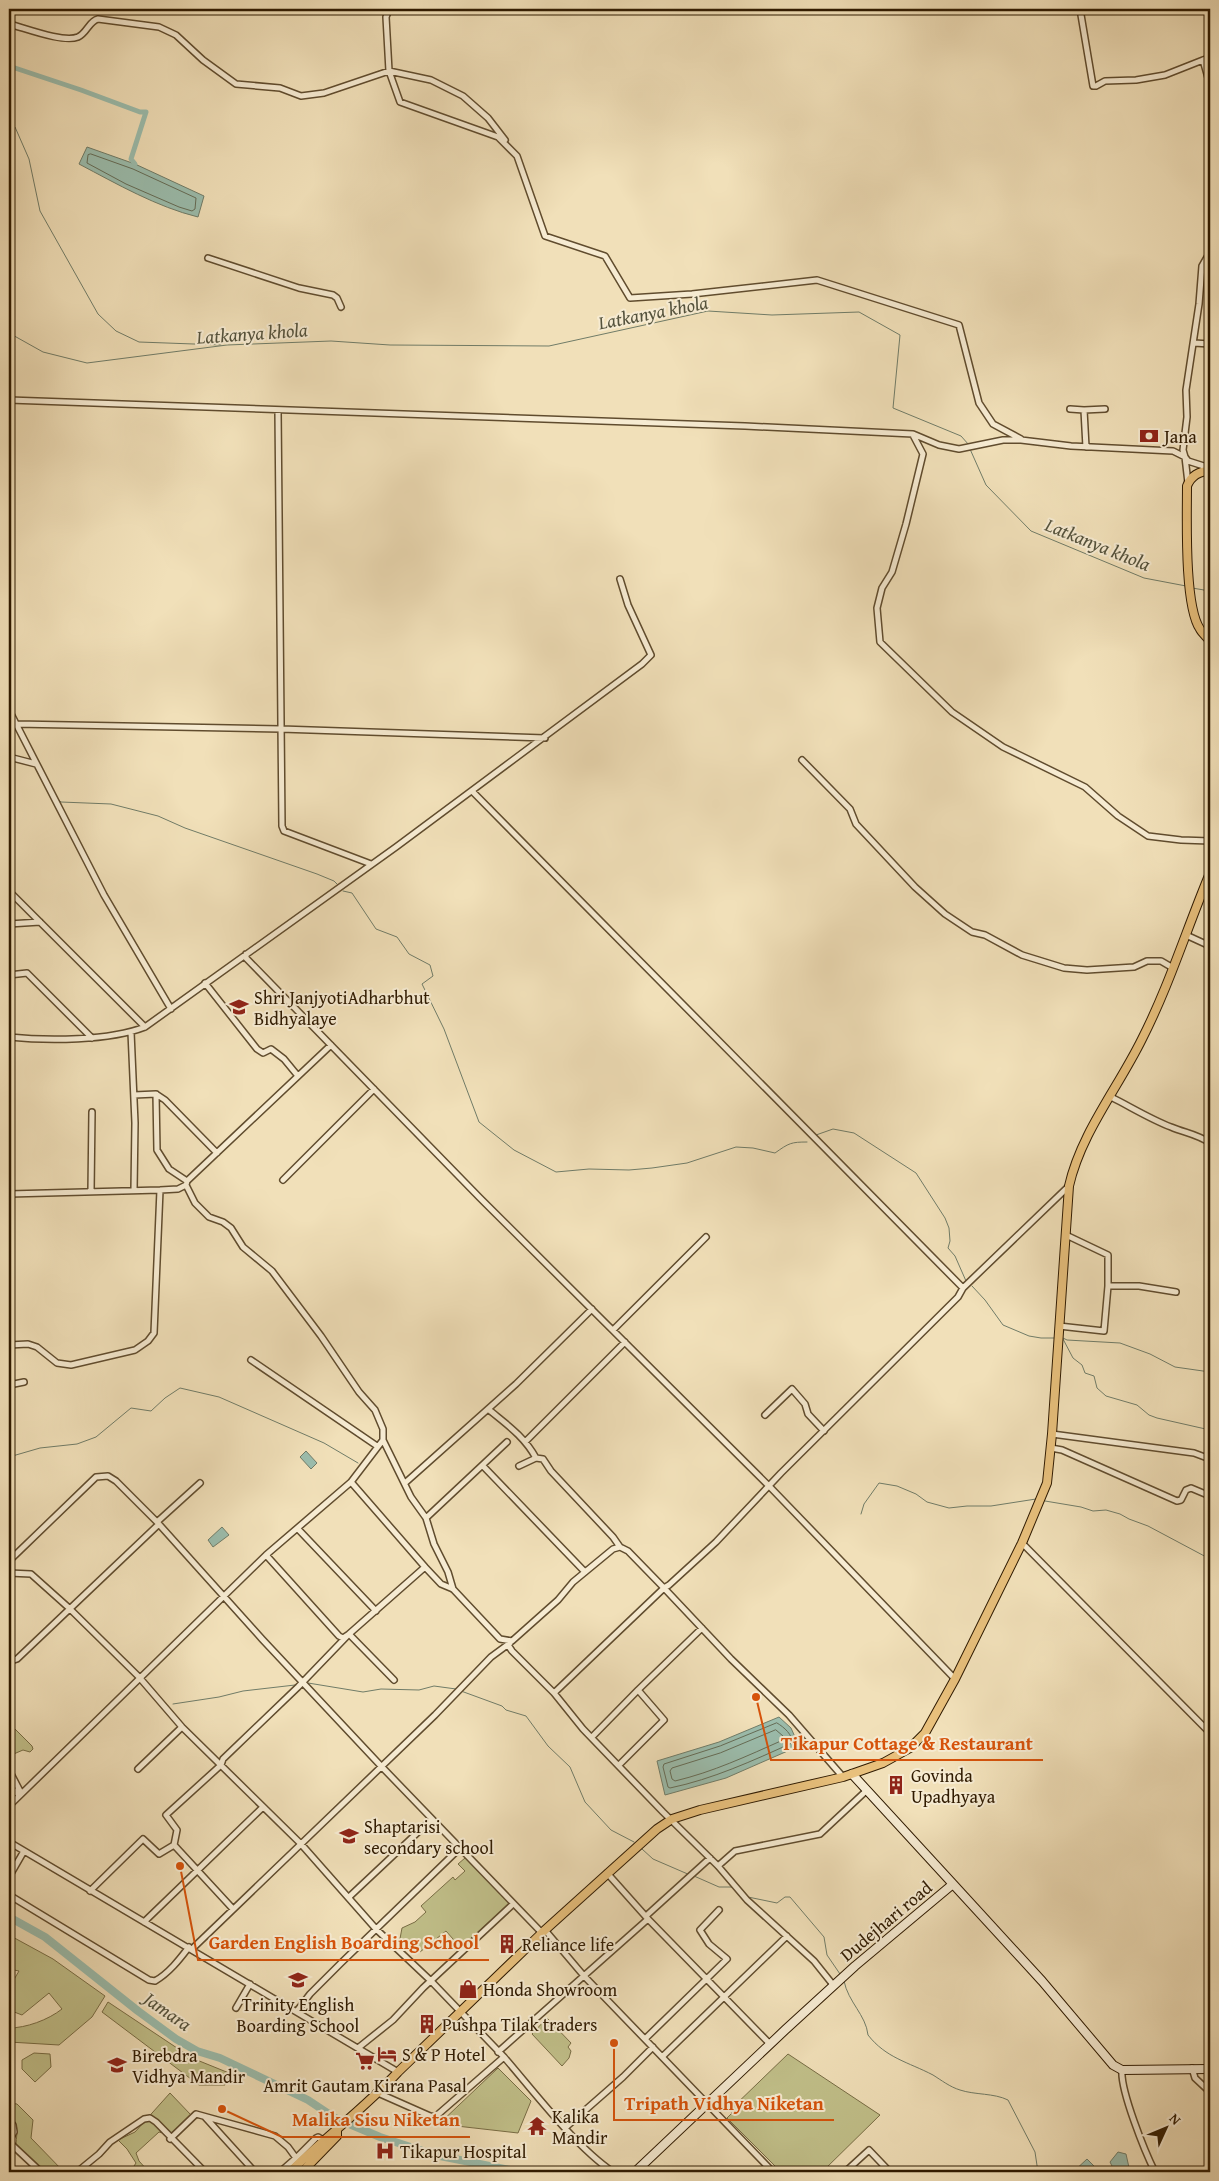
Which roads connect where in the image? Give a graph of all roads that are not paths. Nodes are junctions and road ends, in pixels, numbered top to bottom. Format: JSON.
{"nodes":[{"id":1,"x":389,"y":9,"type":"edge"},
{"id":2,"x":1080,"y":9,"type":"edge"},
{"id":3,"x":9,"y":24,"type":"edge"},
{"id":4,"x":1210,"y":58,"type":"edge"},
{"id":5,"x":1203,"y":60,"type":"junction"},
{"id":6,"x":389,"y":71,"type":"junction"},
{"id":7,"x":1210,"y":85,"type":"edge"},
{"id":8,"x":517,"y":156,"type":"junction"},
{"id":9,"x":1210,"y":252,"type":"edge"},
{"id":10,"x":208,"y":258,"type":"dead end"},
{"id":11,"x":341,"y":306,"type":"dead end"},
{"id":12,"x":1194,"y":343,"type":"junction"},
{"id":13,"x":1210,"y":344,"type":"edge"},
{"id":14,"x":9,"y":400,"type":"edge"},
{"id":15,"x":1070,"y":409,"type":"dead end"},
{"id":16,"x":1105,"y":409,"type":"dead end"},
{"id":17,"x":1084,"y":410,"type":"junction"},
{"id":18,"x":278,"y":411,"type":"junction"},
{"id":19,"x":913,"y":434,"type":"junction"},
{"id":20,"x":1021,"y":440,"type":"junction"},
{"id":21,"x":1086,"y":447,"type":"junction"},
{"id":22,"x":1185,"y":457,"type":"junction"},
{"id":23,"x":1210,"y":469,"type":"edge"},
{"id":24,"x":1188,"y":483,"type":"junction"},
{"id":25,"x":620,"y":579,"type":"dead end"},
{"id":26,"x":1210,"y":641,"type":"edge"},
{"id":27,"x":9,"y":710,"type":"edge"},
{"id":28,"x":16,"y":724,"type":"junction"},
{"id":29,"x":282,"y":729,"type":"junction"},
{"id":30,"x":545,"y":738,"type":"junction"},
{"id":31,"x":9,"y":757,"type":"edge"},
{"id":32,"x":802,"y":760,"type":"dead end"},
{"id":33,"x":36,"y":764,"type":"junction"},
{"id":34,"x":472,"y":791,"type":"junction"},
{"id":35,"x":1210,"y":840,"type":"edge"},
{"id":36,"x":371,"y":864,"type":"junction"},
{"id":37,"x":1210,"y":873,"type":"edge"},
{"id":38,"x":9,"y":891,"type":"edge"},
{"id":39,"x":40,"y":922,"type":"junction"},
{"id":40,"x":9,"y":924,"type":"edge"},
{"id":41,"x":1186,"y":935,"type":"junction"},
{"id":42,"x":1210,"y":946,"type":"edge"},
{"id":43,"x":246,"y":954,"type":"junction"},
{"id":44,"x":1173,"y":968,"type":"junction"},
{"id":45,"x":9,"y":975,"type":"edge"},
{"id":46,"x":205,"y":983,"type":"junction"},
{"id":47,"x":172,"y":1009,"type":"junction"},
{"id":48,"x":145,"y":1026,"type":"junction"},
{"id":49,"x":131,"y":1032,"type":"junction"},
{"id":50,"x":9,"y":1038,"type":"edge"},
{"id":51,"x":92,"y":1038,"type":"junction"},
{"id":52,"x":331,"y":1044,"type":"junction"},
{"id":53,"x":298,"y":1076,"type":"junction"},
{"id":54,"x":374,"y":1089,"type":"junction"},
{"id":55,"x":156,"y":1094,"type":"junction"},
{"id":56,"x":134,"y":1095,"type":"junction"},
{"id":57,"x":1111,"y":1097,"type":"junction"},
{"id":58,"x":92,"y":1112,"type":"dead end"},
{"id":59,"x":1210,"y":1143,"type":"edge"},
{"id":60,"x":217,"y":1153,"type":"junction"},
{"id":61,"x":282,"y":1180,"type":"dead end"},
{"id":62,"x":186,"y":1183,"type":"junction"},
{"id":63,"x":1069,"y":1186,"type":"junction"},
{"id":64,"x":134,"y":1190,"type":"junction"},
{"id":65,"x":160,"y":1190,"type":"junction"},
{"id":66,"x":90,"y":1191,"type":"junction"},
{"id":67,"x":9,"y":1194,"type":"edge"},
{"id":68,"x":1066,"y":1235,"type":"junction"},
{"id":69,"x":706,"y":1237,"type":"dead end"},
{"id":70,"x":1108,"y":1286,"type":"junction"},
{"id":71,"x":963,"y":1288,"type":"junction"},
{"id":72,"x":1176,"y":1292,"type":"dead end"},
{"id":73,"x":592,"y":1309,"type":"junction"},
{"id":74,"x":1059,"y":1326,"type":"junction"},
{"id":75,"x":613,"y":1330,"type":"junction"},
{"id":76,"x":625,"y":1342,"type":"junction"},
{"id":77,"x":9,"y":1345,"type":"edge"},
{"id":78,"x":251,"y":1360,"type":"dead end"},
{"id":79,"x":24,"y":1382,"type":"dead end"},
{"id":80,"x":9,"y":1385,"type":"edge"},
{"id":81,"x":488,"y":1409,"type":"junction"},
{"id":82,"x":765,"y":1415,"type":"dead end"},
{"id":83,"x":824,"y":1431,"type":"junction"},
{"id":84,"x":1052,"y":1434,"type":"junction"},
{"id":85,"x":383,"y":1440,"type":"junction"},
{"id":86,"x":508,"y":1442,"type":"dead end"},
{"id":87,"x":525,"y":1442,"type":"junction"},
{"id":88,"x":377,"y":1446,"type":"junction"},
{"id":89,"x":1051,"y":1448,"type":"junction"},
{"id":90,"x":536,"y":1458,"type":"junction"},
{"id":91,"x":1210,"y":1459,"type":"edge"},
{"id":92,"x":484,"y":1466,"type":"junction"},
{"id":93,"x":519,"y":1466,"type":"dead end"},
{"id":94,"x":351,"y":1482,"type":"junction"},
{"id":95,"x":405,"y":1482,"type":"junction"},
{"id":96,"x":200,"y":1483,"type":"dead end"},
{"id":97,"x":770,"y":1487,"type":"junction"},
{"id":98,"x":1210,"y":1496,"type":"edge"},
{"id":99,"x":426,"y":1518,"type":"junction"},
{"id":100,"x":158,"y":1523,"type":"junction"},
{"id":101,"x":298,"y":1529,"type":"junction"},
{"id":102,"x":1022,"y":1543,"type":"junction"},
{"id":103,"x":620,"y":1547,"type":"junction"},
{"id":104,"x":266,"y":1555,"type":"junction"},
{"id":105,"x":9,"y":1561,"type":"edge"},
{"id":106,"x":424,"y":1567,"type":"junction"},
{"id":107,"x":585,"y":1572,"type":"junction"},
{"id":108,"x":9,"y":1573,"type":"edge"},
{"id":109,"x":664,"y":1588,"type":"junction"},
{"id":110,"x":453,"y":1589,"type":"junction"},
{"id":111,"x":225,"y":1596,"type":"junction"},
{"id":112,"x":69,"y":1608,"type":"junction"},
{"id":113,"x":376,"y":1612,"type":"junction"},
{"id":114,"x":702,"y":1628,"type":"junction"},
{"id":115,"x":349,"y":1634,"type":"junction"},
{"id":116,"x":510,"y":1643,"type":"junction"},
{"id":117,"x":9,"y":1654,"type":"edge"},
{"id":118,"x":139,"y":1677,"type":"junction"},
{"id":119,"x":955,"y":1678,"type":"junction"},
{"id":120,"x":394,"y":1680,"type":"dead end"},
{"id":121,"x":302,"y":1682,"type":"junction"},
{"id":122,"x":638,"y":1690,"type":"junction"},
{"id":123,"x":554,"y":1693,"type":"junction"},
{"id":124,"x":182,"y":1727,"type":"junction"},
{"id":125,"x":1210,"y":1733,"type":"edge"},
{"id":126,"x":592,"y":1737,"type":"junction"},
{"id":127,"x":221,"y":1765,"type":"junction"},
{"id":128,"x":618,"y":1765,"type":"junction"},
{"id":129,"x":381,"y":1766,"type":"junction"},
{"id":130,"x":138,"y":1769,"type":"dead end"},
{"id":131,"x":9,"y":1770,"type":"edge"},
{"id":132,"x":852,"y":1774,"type":"junction"},
{"id":133,"x":843,"y":1777,"type":"junction"},
{"id":134,"x":9,"y":1786,"type":"edge"},
{"id":135,"x":866,"y":1791,"type":"junction"},
{"id":136,"x":20,"y":1794,"type":"junction"},
{"id":137,"x":9,"y":1806,"type":"edge"},
{"id":138,"x":263,"y":1807,"type":"junction"},
{"id":139,"x":432,"y":1819,"type":"junction"},
{"id":140,"x":672,"y":1819,"type":"junction"},
{"id":141,"x":9,"y":1842,"type":"edge"},
{"id":142,"x":301,"y":1844,"type":"junction"},
{"id":143,"x":174,"y":1845,"type":"junction"},
{"id":144,"x":460,"y":1848,"type":"junction"},
{"id":145,"x":24,"y":1851,"type":"junction"},
{"id":146,"x":710,"y":1858,"type":"junction"},
{"id":147,"x":718,"y":1866,"type":"junction"},
{"id":148,"x":196,"y":1871,"type":"junction"},
{"id":149,"x":607,"y":1873,"type":"junction"},
{"id":150,"x":9,"y":1877,"type":"edge"},
{"id":151,"x":953,"y":1884,"type":"junction"},
{"id":152,"x":90,"y":1890,"type":"junction"},
{"id":153,"x":9,"y":1894,"type":"edge"},
{"id":154,"x":349,"y":1897,"type":"junction"},
{"id":155,"x":512,"y":1906,"type":"dead end"},
{"id":156,"x":233,"y":1909,"type":"junction"},
{"id":157,"x":719,"y":1910,"type":"dead end"},
{"id":158,"x":647,"y":1917,"type":"junction"},
{"id":159,"x":144,"y":1922,"type":"junction"},
{"id":160,"x":376,"y":1929,"type":"junction"},
{"id":161,"x":543,"y":1932,"type":"junction"},
{"id":162,"x":787,"y":1936,"type":"junction"},
{"id":163,"x":190,"y":1948,"type":"junction"},
{"id":164,"x":584,"y":1976,"type":"junction"},
{"id":165,"x":706,"y":1979,"type":"junction"},
{"id":166,"x":431,"y":1981,"type":"junction"},
{"id":167,"x":250,"y":1984,"type":"junction"},
{"id":168,"x":834,"y":1986,"type":"junction"},
{"id":169,"x":724,"y":1996,"type":"junction"},
{"id":170,"x":236,"y":2008,"type":"dead end"},
{"id":171,"x":297,"y":2011,"type":"junction"},
{"id":172,"x":461,"y":2012,"type":"junction"},
{"id":173,"x":645,"y":2039,"type":"junction"},
{"id":174,"x":770,"y":2044,"type":"junction"},
{"id":175,"x":653,"y":2047,"type":"junction"},
{"id":176,"x":358,"y":2048,"type":"junction"},
{"id":177,"x":498,"y":2052,"type":"junction"},
{"id":178,"x":504,"y":2057,"type":"junction"},
{"id":179,"x":662,"y":2057,"type":"junction"},
{"id":180,"x":1191,"y":2068,"type":"junction"},
{"id":181,"x":1210,"y":2069,"type":"edge"},
{"id":182,"x":1122,"y":2070,"type":"junction"},
{"id":183,"x":398,"y":2072,"type":"junction"},
{"id":184,"x":1210,"y":2092,"type":"edge"},
{"id":185,"x":378,"y":2094,"type":"junction"},
{"id":186,"x":708,"y":2104,"type":"junction"},
{"id":187,"x":204,"y":2116,"type":"junction"},
{"id":188,"x":9,"y":2122,"type":"edge"},
{"id":189,"x":566,"y":2127,"type":"junction"},
{"id":190,"x":338,"y":2130,"type":"junction"},
{"id":191,"x":170,"y":2138,"type":"junction"},
{"id":192,"x":323,"y":2140,"type":"junction"},
{"id":193,"x":9,"y":2142,"type":"edge"},
{"id":194,"x":296,"y":2158,"type":"junction"},
{"id":195,"x":41,"y":2172,"type":"edge"},
{"id":196,"x":77,"y":2172,"type":"edge"},
{"id":197,"x":205,"y":2172,"type":"edge"},
{"id":198,"x":255,"y":2172,"type":"edge"},
{"id":199,"x":280,"y":2172,"type":"edge"},
{"id":200,"x":290,"y":2172,"type":"edge"},
{"id":201,"x":302,"y":2172,"type":"edge"},
{"id":202,"x":613,"y":2172,"type":"edge"},
{"id":203,"x":635,"y":2172,"type":"edge"},
{"id":204,"x":773,"y":2172,"type":"edge"},
{"id":205,"x":844,"y":2172,"type":"edge"},
{"id":206,"x":890,"y":2172,"type":"edge"},
{"id":207,"x":1155,"y":2172,"type":"edge"}],
"edges":[{"from":1,"to":6,"type":"street"},
{"from":2,"to":5,"type":"street"},
{"from":3,"to":6,"type":"street"},
{"from":4,"to":5,"type":"street"},
{"from":5,"to":7,"type":"street"},
{"from":6,"to":8,"type":"street"},
{"from":6,"to":8,"type":"street"},
{"from":8,"to":20,"type":"street"},
{"from":9,"to":12,"type":"street"},
{"from":10,"to":11,"type":"street"},
{"from":12,"to":13,"type":"street"},
{"from":12,"to":22,"type":"street"},
{"from":14,"to":18,"type":"street"},
{"from":15,"to":17,"type":"street"},
{"from":16,"to":17,"type":"street"},
{"from":17,"to":21,"type":"street"},
{"from":18,"to":19,"type":"street"},
{"from":18,"to":29,"type":"street"},
{"from":19,"to":20,"type":"street"},
{"from":19,"to":35,"type":"street"},
{"from":20,"to":21,"type":"street"},
{"from":21,"to":22,"type":"street"},
{"from":22,"to":23,"type":"street"},
{"from":22,"to":24,"type":"street"},
{"from":23,"to":24,"type":"main road"},
{"from":24,"to":26,"type":"main road"},
{"from":25,"to":30,"type":"street"},
{"from":27,"to":28,"type":"street"},
{"from":28,"to":29,"type":"street"},
{"from":28,"to":33,"type":"street"},
{"from":29,"to":30,"type":"street"},
{"from":29,"to":36,"type":"street"},
{"from":30,"to":34,"type":"street"},
{"from":31,"to":33,"type":"street"},
{"from":32,"to":44,"type":"street"},
{"from":33,"to":47,"type":"street"},
{"from":34,"to":36,"type":"street"},
{"from":34,"to":71,"type":"street"},
{"from":36,"to":43,"type":"street"},
{"from":37,"to":41,"type":"main road"},
{"from":38,"to":39,"type":"street"},
{"from":39,"to":40,"type":"street"},
{"from":39,"to":48,"type":"street"},
{"from":41,"to":42,"type":"street"},
{"from":41,"to":44,"type":"main road"},
{"from":43,"to":46,"type":"street"},
{"from":43,"to":52,"type":"street"},
{"from":44,"to":57,"type":"main road"},
{"from":45,"to":51,"type":"street"},
{"from":46,"to":47,"type":"street"},
{"from":46,"to":53,"type":"street"},
{"from":47,"to":48,"type":"street"},
{"from":48,"to":49,"type":"street"},
{"from":49,"to":51,"type":"street"},
{"from":49,"to":56,"type":"street"},
{"from":50,"to":51,"type":"street"},
{"from":52,"to":53,"type":"street"},
{"from":52,"to":54,"type":"street"},
{"from":53,"to":60,"type":"street"},
{"from":54,"to":61,"type":"street"},
{"from":54,"to":73,"type":"street"},
{"from":55,"to":56,"type":"street"},
{"from":55,"to":60,"type":"street"},
{"from":55,"to":62,"type":"street"},
{"from":56,"to":64,"type":"street"},
{"from":57,"to":59,"type":"street"},
{"from":57,"to":63,"type":"main road"},
{"from":58,"to":66,"type":"street"},
{"from":60,"to":62,"type":"street"},
{"from":62,"to":65,"type":"street"},
{"from":62,"to":85,"type":"street"},
{"from":63,"to":68,"type":"main road"},
{"from":63,"to":71,"type":"street"},
{"from":64,"to":65,"type":"street"},
{"from":64,"to":66,"type":"street"},
{"from":65,"to":77,"type":"street"},
{"from":66,"to":67,"type":"street"},
{"from":68,"to":70,"type":"street"},
{"from":68,"to":74,"type":"main road"},
{"from":69,"to":75,"type":"street"},
{"from":70,"to":72,"type":"street"},
{"from":70,"to":74,"type":"street"},
{"from":71,"to":83,"type":"street"},
{"from":73,"to":75,"type":"street"},
{"from":73,"to":81,"type":"street"},
{"from":74,"to":84,"type":"main road"},
{"from":75,"to":76,"type":"street"},
{"from":76,"to":87,"type":"street"},
{"from":76,"to":97,"type":"street"},
{"from":78,"to":88,"type":"street"},
{"from":79,"to":80,"type":"street"},
{"from":81,"to":87,"type":"street"},
{"from":81,"to":95,"type":"street"},
{"from":82,"to":83,"type":"street"},
{"from":83,"to":97,"type":"street"},
{"from":84,"to":89,"type":"main road"},
{"from":84,"to":91,"type":"street"},
{"from":85,"to":88,"type":"street"},
{"from":85,"to":95,"type":"street"},
{"from":86,"to":92,"type":"street"},
{"from":87,"to":90,"type":"street"},
{"from":88,"to":94,"type":"street"},
{"from":89,"to":98,"type":"street"},
{"from":89,"to":102,"type":"main road"},
{"from":90,"to":93,"type":"street"},
{"from":90,"to":103,"type":"street"},
{"from":92,"to":99,"type":"street"},
{"from":92,"to":107,"type":"street"},
{"from":94,"to":101,"type":"street"},
{"from":94,"to":106,"type":"street"},
{"from":95,"to":99,"type":"street"},
{"from":96,"to":100,"type":"street"},
{"from":97,"to":109,"type":"street"},
{"from":97,"to":119,"type":"street"},
{"from":99,"to":110,"type":"street"},
{"from":100,"to":105,"type":"street"},
{"from":100,"to":111,"type":"street"},
{"from":100,"to":112,"type":"street"},
{"from":101,"to":104,"type":"street"},
{"from":101,"to":113,"type":"street"},
{"from":102,"to":119,"type":"main road"},
{"from":102,"to":125,"type":"street"},
{"from":103,"to":107,"type":"street"},
{"from":103,"to":109,"type":"street"},
{"from":104,"to":111,"type":"street"},
{"from":104,"to":115,"type":"street"},
{"from":106,"to":110,"type":"street"},
{"from":106,"to":113,"type":"street"},
{"from":107,"to":116,"type":"street"},
{"from":108,"to":112,"type":"street"},
{"from":109,"to":114,"type":"street"},
{"from":109,"to":123,"type":"street"},
{"from":110,"to":116,"type":"street"},
{"from":111,"to":118,"type":"street"},
{"from":111,"to":121,"type":"street"},
{"from":112,"to":117,"type":"street"},
{"from":112,"to":118,"type":"street"},
{"from":113,"to":115,"type":"street"},
{"from":114,"to":122,"type":"street"},
{"from":114,"to":133,"type":"street"},
{"from":115,"to":120,"type":"street"},
{"from":115,"to":121,"type":"street"},
{"from":116,"to":123,"type":"street"},
{"from":116,"to":129,"type":"street"},
{"from":118,"to":124,"type":"street"},
{"from":118,"to":136,"type":"street"},
{"from":119,"to":132,"type":"main road"},
{"from":121,"to":127,"type":"street"},
{"from":121,"to":129,"type":"street"},
{"from":122,"to":126,"type":"street"},
{"from":122,"to":128,"type":"street"},
{"from":123,"to":126,"type":"street"},
{"from":124,"to":127,"type":"street"},
{"from":124,"to":130,"type":"street"},
{"from":126,"to":128,"type":"street"},
{"from":127,"to":138,"type":"street"},
{"from":127,"to":143,"type":"street"},
{"from":128,"to":140,"type":"street"},
{"from":129,"to":139,"type":"street"},
{"from":129,"to":142,"type":"street"},
{"from":131,"to":136,"type":"street"},
{"from":132,"to":133,"type":"main road"},
{"from":132,"to":135,"type":"street"},
{"from":133,"to":140,"type":"main road"},
{"from":134,"to":136,"type":"street"},
{"from":135,"to":147,"type":"street"},
{"from":135,"to":151,"type":"street"},
{"from":136,"to":137,"type":"street"},
{"from":138,"to":142,"type":"street"},
{"from":138,"to":148,"type":"street"},
{"from":139,"to":144,"type":"street"},
{"from":139,"to":154,"type":"street"},
{"from":140,"to":146,"type":"street"},
{"from":140,"to":149,"type":"main road"},
{"from":141,"to":145,"type":"street"},
{"from":142,"to":154,"type":"street"},
{"from":142,"to":156,"type":"street"},
{"from":143,"to":148,"type":"street"},
{"from":143,"to":152,"type":"street"},
{"from":144,"to":160,"type":"street"},
{"from":144,"to":161,"type":"street"},
{"from":145,"to":150,"type":"street"},
{"from":145,"to":152,"type":"street"},
{"from":146,"to":147,"type":"street"},
{"from":146,"to":158,"type":"street"},
{"from":147,"to":162,"type":"street"},
{"from":148,"to":156,"type":"street"},
{"from":148,"to":159,"type":"street"},
{"from":149,"to":158,"type":"street"},
{"from":149,"to":161,"type":"main road"},
{"from":151,"to":168,"type":"street","name":"Dudejhari road"},
{"from":151,"to":182,"type":"street","name":"Dudejhari road"},
{"from":152,"to":159,"type":"street"},
{"from":153,"to":163,"type":"street"},
{"from":154,"to":160,"type":"street"},
{"from":155,"to":166,"type":"street"},
{"from":156,"to":163,"type":"street"},
{"from":157,"to":165,"type":"street"},
{"from":158,"to":164,"type":"street"},
{"from":158,"to":165,"type":"street"},
{"from":159,"to":163,"type":"street"},
{"from":160,"to":166,"type":"street"},
{"from":160,"to":171,"type":"street"},
{"from":161,"to":164,"type":"street"},
{"from":161,"to":172,"type":"main road"},
{"from":162,"to":168,"type":"street"},
{"from":162,"to":169,"type":"street"},
{"from":163,"to":167,"type":"street"},
{"from":164,"to":173,"type":"street"},
{"from":164,"to":177,"type":"street"},
{"from":165,"to":169,"type":"street"},
{"from":165,"to":173,"type":"street"},
{"from":166,"to":172,"type":"street"},
{"from":166,"to":176,"type":"street"},
{"from":167,"to":170,"type":"street"},
{"from":167,"to":171,"type":"street"},
{"from":168,"to":174,"type":"street","name":"Dudejhari road"},
{"from":169,"to":174,"type":"street"},
{"from":169,"to":179,"type":"street"},
{"from":171,"to":176,"type":"street"},
{"from":172,"to":177,"type":"street"},
{"from":172,"to":183,"type":"main road"},
{"from":173,"to":175,"type":"street"},
{"from":174,"to":186,"type":"street","name":"Dudejhari road"},
{"from":175,"to":179,"type":"street"},
{"from":175,"to":189,"type":"street"},
{"from":176,"to":183,"type":"street"},
{"from":177,"to":178,"type":"street"},
{"from":178,"to":185,"type":"street"},
{"from":178,"to":189,"type":"street"},
{"from":179,"to":186,"type":"street"},
{"from":180,"to":181,"type":"street"},
{"from":180,"to":182,"type":"street"},
{"from":180,"to":184,"type":"street"},
{"from":182,"to":207,"type":"street"},
{"from":183,"to":185,"type":"main road"},
{"from":185,"to":190,"type":"main road"},
{"from":186,"to":203,"type":"street","name":"Dudejhari road"},
{"from":186,"to":204,"type":"street"},
{"from":187,"to":191,"type":"street"},
{"from":187,"to":194,"type":"street"},
{"from":187,"to":198,"type":"street"},
{"from":188,"to":193,"type":"street"},
{"from":189,"to":202,"type":"street"},
{"from":190,"to":192,"type":"main road"},
{"from":190,"to":201,"type":"main road"},
{"from":191,"to":196,"type":"street"},
{"from":191,"to":197,"type":"street"},
{"from":192,"to":194,"type":"street"},
{"from":192,"to":200,"type":"main road"},
{"from":193,"to":195,"type":"street"},
{"from":194,"to":199,"type":"street"},
{"from":205,"to":206,"type":"street"}]}
